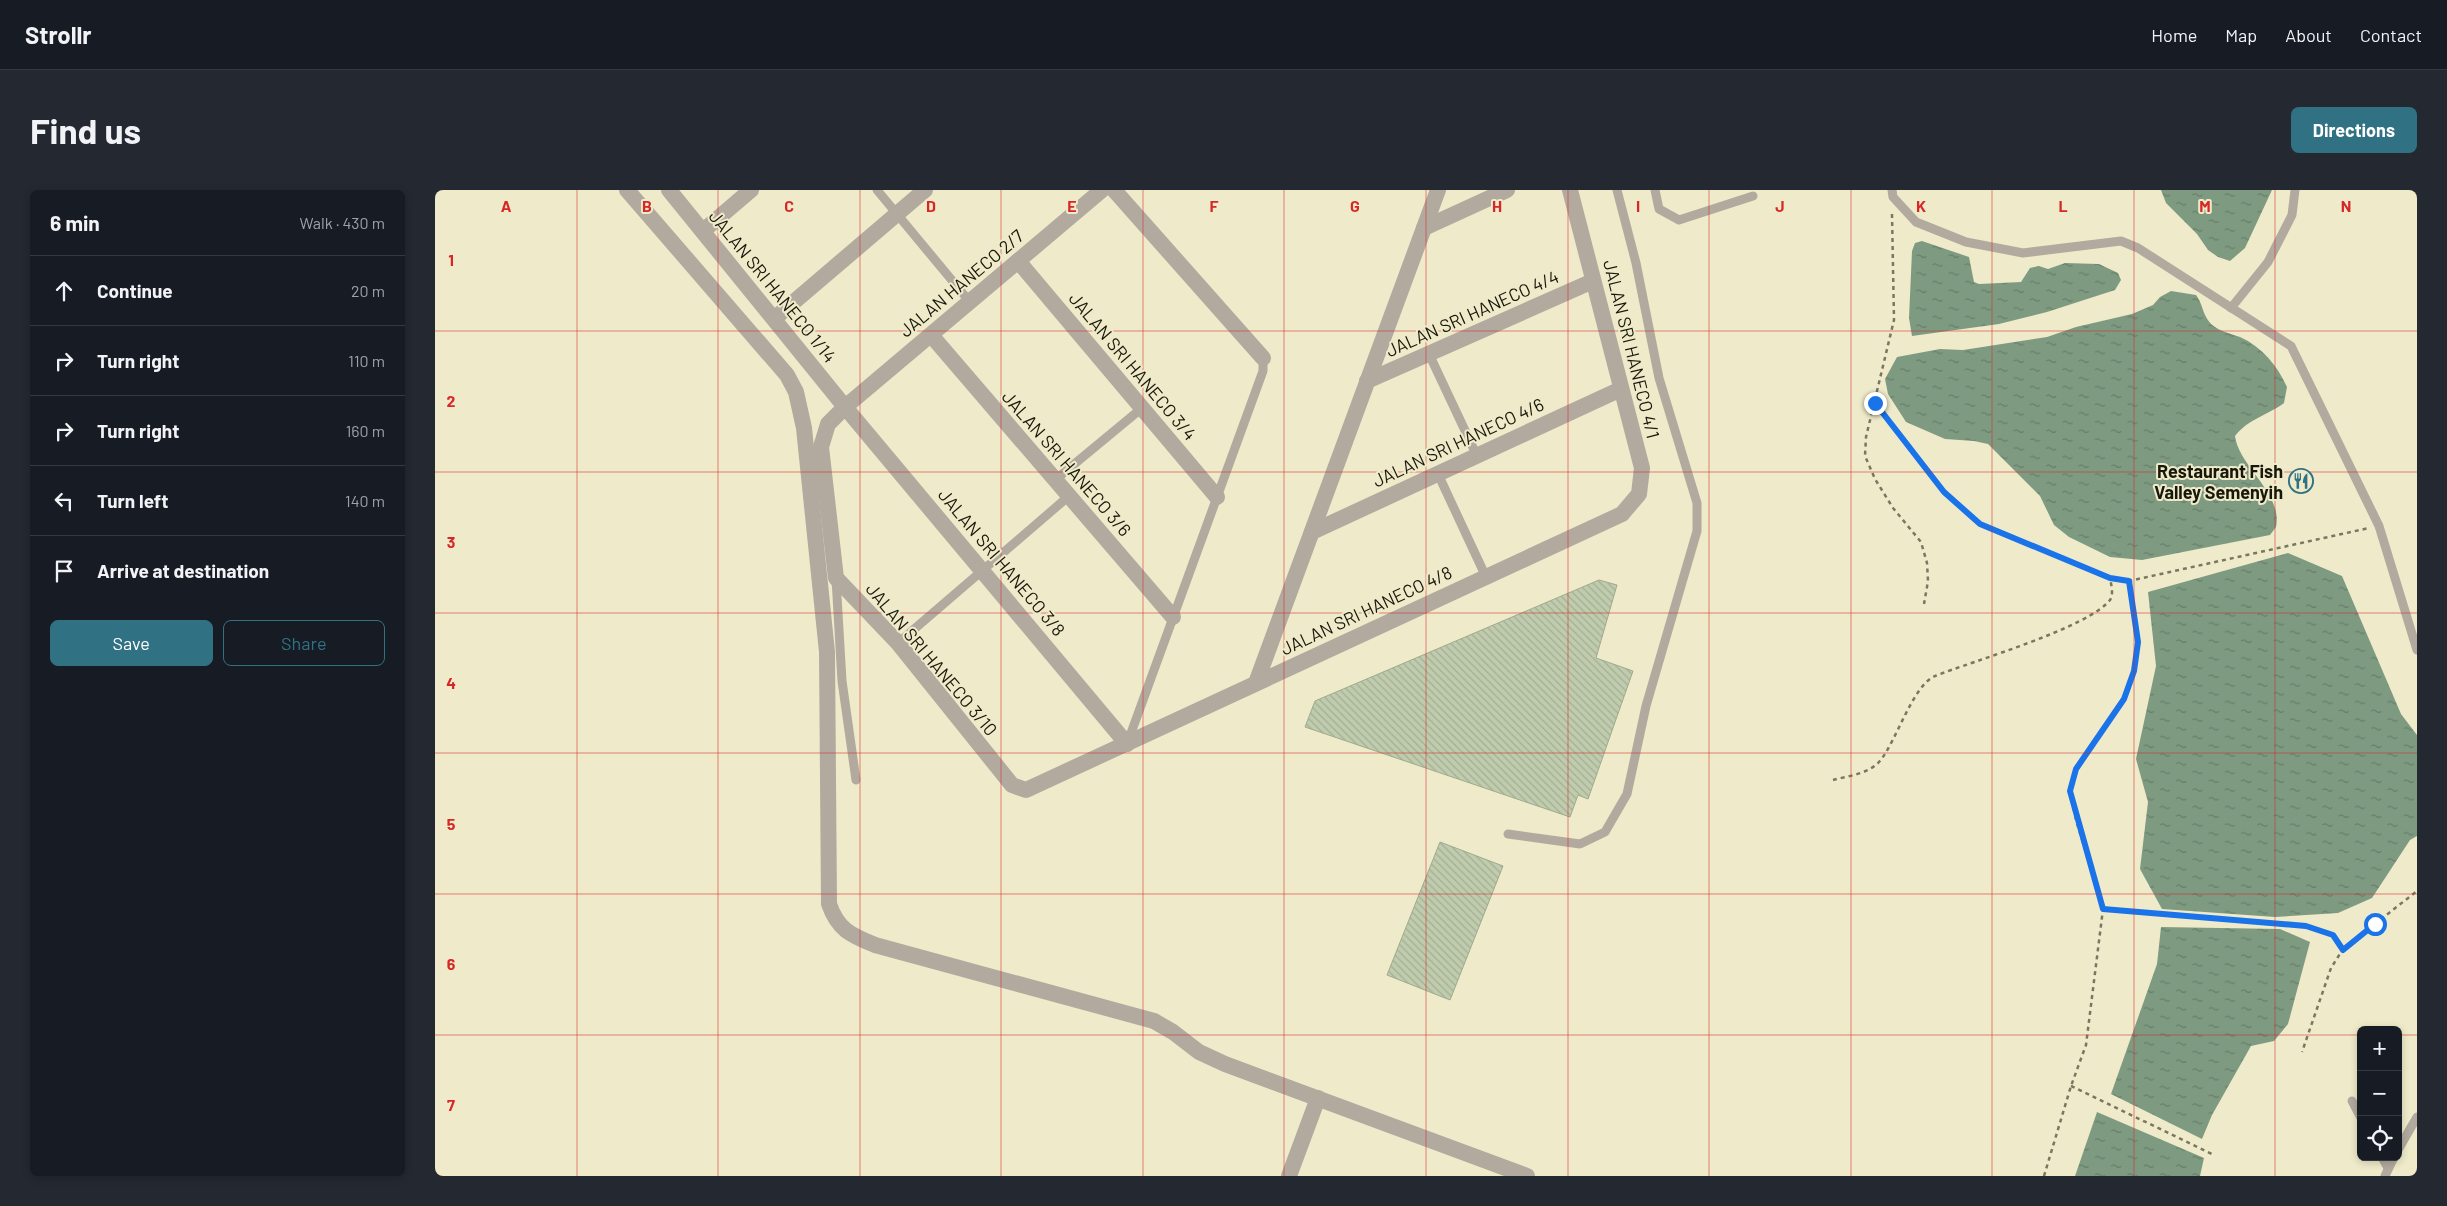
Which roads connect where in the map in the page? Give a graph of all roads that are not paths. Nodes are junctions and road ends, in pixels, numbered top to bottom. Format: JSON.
{"nodes":[{"id":1,"x":627,"y":190,"type":"edge"},
{"id":2,"x":669,"y":190,"type":"edge"},
{"id":3,"x":751,"y":190,"type":"edge"},
{"id":4,"x":877,"y":190,"type":"edge"},
{"id":5,"x":925,"y":190,"type":"edge"},
{"id":6,"x":1102,"y":190,"type":"edge"},
{"id":7,"x":1114,"y":190,"type":"edge"},
{"id":8,"x":1438,"y":190,"type":"edge"},
{"id":9,"x":1507,"y":190,"type":"edge"},
{"id":10,"x":1570,"y":190,"type":"edge"},
{"id":11,"x":1617,"y":190,"type":"edge"},
{"id":12,"x":1655,"y":190,"type":"edge"},
{"id":13,"x":2295,"y":190,"type":"edge"},
{"id":14,"x":1893,"y":194,"type":"edge"},
{"id":15,"x":1753,"y":196,"type":"dead end"},
{"id":16,"x":897,"y":214,"type":"junction"},
{"id":17,"x":1424,"y":228,"type":"junction"},
{"id":18,"x":703,"y":231,"type":"junction"},
{"id":19,"x":1018,"y":261,"type":"junction"},
{"id":20,"x":1593,"y":281,"type":"junction"},
{"id":21,"x":970,"y":302,"type":"junction"},
{"id":22,"x":2231,"y":308,"type":"junction"},
{"id":23,"x":775,"y":318,"type":"junction"},
{"id":24,"x":931,"y":335,"type":"junction"},
{"id":25,"x":1429,"y":354,"type":"junction"},
{"id":26,"x":1263,"y":358,"type":"joint"},
{"id":27,"x":1367,"y":381,"type":"junction"},
{"id":28,"x":1621,"y":389,"type":"junction"},
{"id":29,"x":845,"y":407,"type":"junction"},
{"id":30,"x":1142,"y":408,"type":"junction"},
{"id":31,"x":1477,"y":456,"type":"junction"},
{"id":32,"x":1437,"y":474,"type":"junction"},
{"id":33,"x":1055,"y":480,"type":"junction"},
{"id":34,"x":1069,"y":496,"type":"junction"},
{"id":35,"x":1217,"y":497,"type":"junction"},
{"id":36,"x":1622,"y":514,"type":"joint"},
{"id":37,"x":1312,"y":532,"type":"junction"},
{"id":38,"x":984,"y":570,"type":"junction"},
{"id":39,"x":1486,"y":577,"type":"junction"},
{"id":40,"x":836,"y":578,"type":"junction"},
{"id":41,"x":1173,"y":617,"type":"junction"},
{"id":42,"x":898,"y":643,"type":"junction"},
{"id":43,"x":2417,"y":650,"type":"edge"},
{"id":44,"x":1257,"y":683,"type":"junction"},
{"id":45,"x":1127,"y":744,"type":"junction"},
{"id":46,"x":856,"y":780,"type":"dead end"},
{"id":47,"x":1509,"y":834,"type":"dead end"},
{"id":48,"x":1318,"y":1098,"type":"junction"},
{"id":49,"x":2352,"y":1102,"type":"dead end"},
{"id":50,"x":2360,"y":1116,"type":"edge"},
{"id":51,"x":2417,"y":1117,"type":"edge"},
{"id":52,"x":2402,"y":1143,"type":"edge"},
{"id":53,"x":1289,"y":1176,"type":"edge"},
{"id":54,"x":1527,"y":1176,"type":"edge"}],
"edges":[{"from":1,"to":48,"type":"street"},
{"from":2,"to":18,"type":"street","name":"JALAN SRI HANECO 1/14"},
{"from":3,"to":18,"type":"street"},
{"from":4,"to":16,"type":"lane"},
{"from":5,"to":16,"type":"street"},
{"from":6,"to":19,"type":"street","name":"JALAN HANECO 2/7"},
{"from":7,"to":26,"type":"street"},
{"from":8,"to":17,"type":"street"},
{"from":9,"to":17,"type":"street"},
{"from":10,"to":20,"type":"street","name":"JALAN SRI HANECO 4/1"},
{"from":11,"to":47,"type":"lane"},
{"from":12,"to":15,"type":"lane"},
{"from":13,"to":22,"type":"lane"},
{"from":14,"to":22,"type":"lane"},
{"from":16,"to":21,"type":"lane"},
{"from":16,"to":23,"type":"street"},
{"from":17,"to":27,"type":"street"},
{"from":18,"to":23,"type":"street","name":"JALAN SRI HANECO 1/14"},
{"from":19,"to":21,"type":"street","name":"JALAN HANECO 2/7"},
{"from":19,"to":30,"type":"street","name":"JALAN SRI HANECO 3/4"},
{"from":20,"to":25,"type":"street","name":"JALAN SRI HANECO 4/4"},
{"from":20,"to":28,"type":"street","name":"JALAN SRI HANECO 4/1"},
{"from":21,"to":24,"type":"street","name":"JALAN HANECO 2/7"},
{"from":22,"to":43,"type":"lane"},
{"from":23,"to":29,"type":"street","name":"JALAN SRI HANECO 1/14"},
{"from":24,"to":29,"type":"street","name":"JALAN HANECO 2/7"},
{"from":24,"to":33,"type":"street","name":"JALAN SRI HANECO 3/6"},
{"from":25,"to":27,"type":"street","name":"JALAN SRI HANECO 4/4"},
{"from":25,"to":31,"type":"lane"},
{"from":26,"to":35,"type":"lane"},
{"from":27,"to":37,"type":"street"},
{"from":28,"to":31,"type":"street","name":"JALAN SRI HANECO 4/6"},
{"from":28,"to":36,"type":"street","name":"JALAN SRI HANECO 4/1"},
{"from":29,"to":38,"type":"street","name":"JALAN SRI HANECO 3/8"},
{"from":29,"to":40,"type":"street"},
{"from":30,"to":33,"type":"lane"},
{"from":30,"to":35,"type":"street","name":"JALAN SRI HANECO 3/4"},
{"from":31,"to":32,"type":"street","name":"JALAN SRI HANECO 4/6"},
{"from":32,"to":37,"type":"street","name":"JALAN SRI HANECO 4/6"},
{"from":32,"to":39,"type":"lane"},
{"from":33,"to":34,"type":"street","name":"JALAN SRI HANECO 3/6"},
{"from":34,"to":38,"type":"lane"},
{"from":34,"to":41,"type":"street","name":"JALAN SRI HANECO 3/6"},
{"from":35,"to":41,"type":"lane"},
{"from":36,"to":39,"type":"street","name":"JALAN SRI HANECO 4/8"},
{"from":37,"to":44,"type":"street"},
{"from":38,"to":42,"type":"lane"},
{"from":38,"to":45,"type":"street","name":"JALAN SRI HANECO 3/8"},
{"from":39,"to":44,"type":"street","name":"JALAN SRI HANECO 4/8"},
{"from":40,"to":42,"type":"street","name":"JALAN SRI HANECO 3/10"},
{"from":40,"to":46,"type":"lane"},
{"from":41,"to":45,"type":"lane"},
{"from":42,"to":45,"type":"street","name":"JALAN SRI HANECO 3/10"},
{"from":44,"to":45,"type":"street","name":"JALAN SRI HANECO 4/8"},
{"from":48,"to":53,"type":"street"},
{"from":48,"to":54,"type":"street"},
{"from":49,"to":50,"type":"lane"},
{"from":51,"to":52,"type":"lane"}]}
